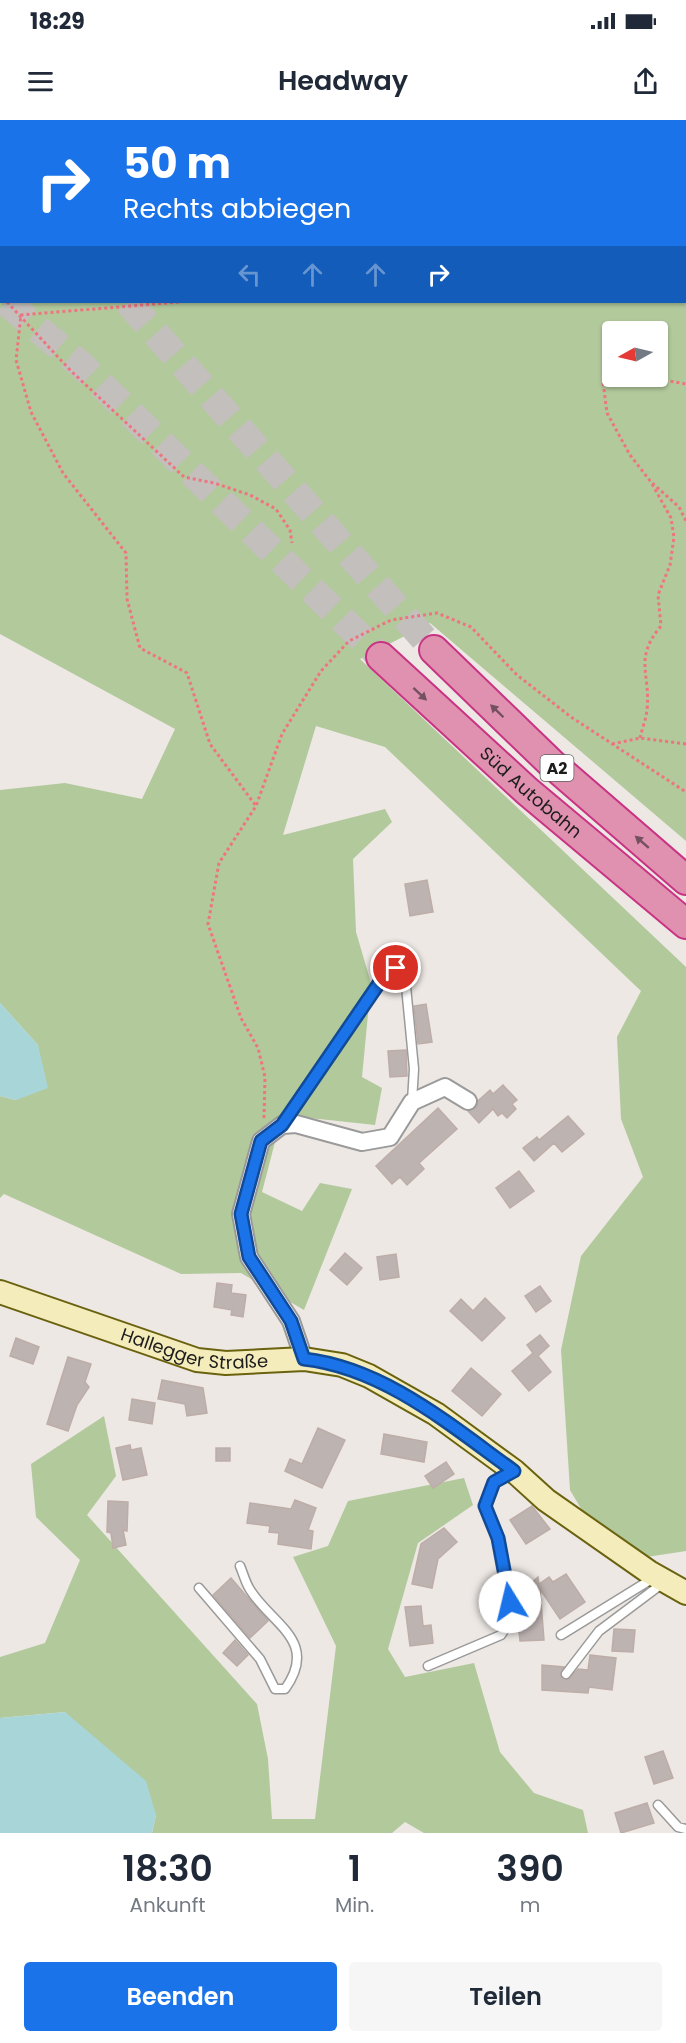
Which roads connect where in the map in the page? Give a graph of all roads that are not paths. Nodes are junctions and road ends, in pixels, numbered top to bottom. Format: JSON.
{"nodes":[{"id":1,"x":434,"y":650,"type":"tunnel mouth"},
{"id":2,"x":381,"y":657,"type":"tunnel mouth"},
{"id":3,"x":686,"y":880,"type":"edge"},
{"id":4,"x":685,"y":924,"type":"edge"},
{"id":5,"x":468,"y":1101,"type":"dead end"},
{"id":6,"x":412,"y":1102,"type":"junction"},
{"id":7,"x":282,"y":1125,"type":"junction"},
{"id":8,"x":0,"y":1292,"type":"edge"},
{"id":9,"x":304,"y":1359,"type":"junction"},
{"id":10,"x":514,"y":1471,"type":"junction"},
{"id":11,"x":240,"y":1566,"type":"dead end"},
{"id":12,"x":660,"y":1579,"type":"junction"},
{"id":13,"x":199,"y":1588,"type":"dead end"},
{"id":14,"x":686,"y":1593,"type":"edge"},
{"id":15,"x":561,"y":1635,"type":"dead end"},
{"id":16,"x":428,"y":1666,"type":"dead end"},
{"id":17,"x":566,"y":1674,"type":"dead end"},
{"id":18,"x":658,"y":1805,"type":"dead end"},
{"id":19,"x":686,"y":1829,"type":"edge"}],
"edges":[{"from":3,"to":1,"type":"highway","name":"Süd Autobahn","number":"A2","one_way":true},
{"from":2,"to":4,"type":"highway","name":"Süd Autobahn","number":"A2","one_way":true},
{"from":5,"to":6,"type":"street"},
{"from":6,"to":7,"type":"street"},
{"from":6,"to":7,"type":"lane"},
{"from":7,"to":9,"type":"street"},
{"from":8,"to":9,"type":"main road","name":"Hallegger Straße"},
{"from":9,"to":10,"type":"main road","name":"Hallegger Straße"},
{"from":10,"to":12,"type":"main road","name":"Hallegger Straße"},
{"from":10,"to":16,"type":"lane"},
{"from":11,"to":13,"type":"lane"},
{"from":12,"to":14,"type":"main road","name":"Hallegger Straße"},
{"from":12,"to":15,"type":"lane"},
{"from":12,"to":17,"type":"lane"},
{"from":18,"to":19,"type":"lane"}]}
